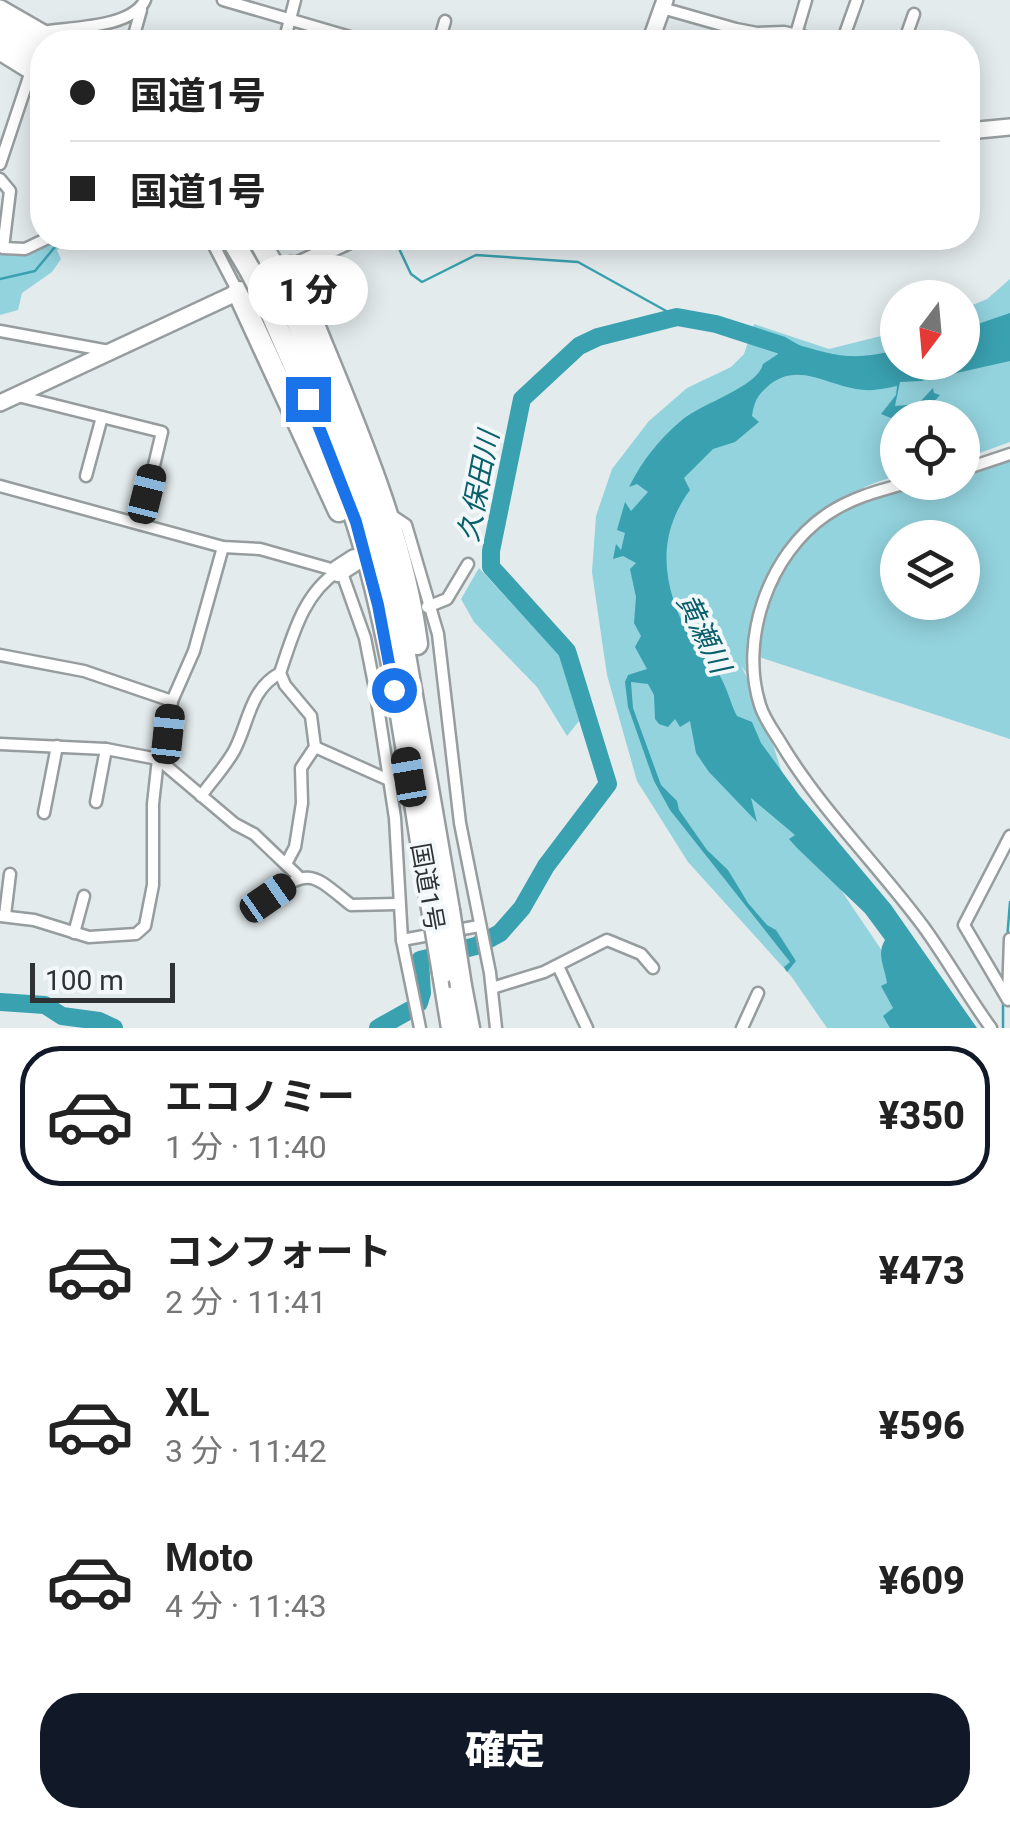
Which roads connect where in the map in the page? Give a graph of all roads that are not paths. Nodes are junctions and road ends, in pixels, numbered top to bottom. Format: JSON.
{"nodes":[{"id":1,"x":224,"y":0,"type":"edge"},
{"id":2,"x":296,"y":0,"type":"edge"},
{"id":3,"x":806,"y":0,"type":"edge"},
{"id":4,"x":857,"y":0,"type":"edge"},
{"id":5,"x":663,"y":4,"type":"edge"},
{"id":6,"x":143,"y":5,"type":"edge"},
{"id":7,"x":0,"y":8,"type":"edge"},
{"id":8,"x":914,"y":14,"type":"dead end"},
{"id":9,"x":0,"y":19,"type":"edge"},
{"id":10,"x":290,"y":20,"type":"junction"},
{"id":11,"x":445,"y":21,"type":"dead end"},
{"id":12,"x":31,"y":30,"type":"edge"},
{"id":13,"x":77,"y":30,"type":"edge"},
{"id":14,"x":136,"y":30,"type":"edge"},
{"id":15,"x":287,"y":30,"type":"edge"},
{"id":16,"x":325,"y":30,"type":"edge"},
{"id":17,"x":442,"y":30,"type":"edge"},
{"id":18,"x":654,"y":30,"type":"edge"},
{"id":19,"x":748,"y":30,"type":"edge"},
{"id":20,"x":797,"y":30,"type":"edge"},
{"id":21,"x":846,"y":30,"type":"edge"},
{"id":22,"x":908,"y":30,"type":"edge"},
{"id":23,"x":30,"y":33,"type":"edge"},
{"id":24,"x":1,"y":45,"type":"edge"},
{"id":25,"x":30,"y":65,"type":"edge"},
{"id":26,"x":30,"y":85,"type":"edge"},
{"id":27,"x":1010,"y":118,"type":"edge"},
{"id":28,"x":980,"y":120,"type":"edge"},
{"id":29,"x":1010,"y":127,"type":"edge"},
{"id":30,"x":980,"y":130,"type":"edge"},
{"id":31,"x":0,"y":164,"type":"edge"},
{"id":32,"x":0,"y":179,"type":"edge"},
{"id":33,"x":30,"y":247,"type":"edge"},
{"id":34,"x":216,"y":250,"type":"edge"},
{"id":35,"x":238,"y":250,"type":"edge"},
{"id":36,"x":265,"y":250,"type":"edge"},
{"id":37,"x":329,"y":250,"type":"edge"},
{"id":38,"x":291,"y":267,"type":"junction"},
{"id":39,"x":238,"y":292,"type":"junction"},
{"id":40,"x":0,"y":330,"type":"edge"},
{"id":41,"x":110,"y":351,"type":"junction"},
{"id":42,"x":8,"y":399,"type":"edge"},
{"id":43,"x":102,"y":417,"type":"junction"},
{"id":44,"x":1010,"y":454,"type":"edge"},
{"id":45,"x":980,"y":464,"type":"edge"},
{"id":46,"x":86,"y":476,"type":"dead end"},
{"id":47,"x":0,"y":486,"type":"edge"},
{"id":48,"x":880,"y":491,"type":"edge"},
{"id":49,"x":386,"y":512,"type":"junction"},
{"id":50,"x":140,"y":524,"type":"junction"},
{"id":51,"x":223,"y":547,"type":"junction"},
{"id":52,"x":468,"y":564,"type":"dead end"},
{"id":53,"x":346,"y":566,"type":"junction"},
{"id":54,"x":428,"y":606,"type":"junction"},
{"id":55,"x":0,"y":655,"type":"edge"},
{"id":56,"x":390,"y":665,"type":"junction"},
{"id":57,"x":280,"y":672,"type":"junction"},
{"id":58,"x":172,"y":701,"type":"junction"},
{"id":59,"x":0,"y":744,"type":"edge"},
{"id":60,"x":57,"y":746,"type":"junction"},
{"id":61,"x":315,"y":747,"type":"junction"},
{"id":62,"x":106,"y":749,"type":"junction"},
{"id":63,"x":158,"y":759,"type":"junction"},
{"id":64,"x":424,"y":760,"type":"junction"},
{"id":65,"x":391,"y":781,"type":"junction"},
{"id":66,"x":201,"y":796,"type":"junction"},
{"id":67,"x":96,"y":802,"type":"dead end"},
{"id":68,"x":44,"y":813,"type":"dead end"},
{"id":69,"x":1010,"y":836,"type":"edge"},
{"id":70,"x":286,"y":864,"type":"junction"},
{"id":71,"x":10,"y":874,"type":"dead end"},
{"id":72,"x":298,"y":876,"type":"junction"},
{"id":73,"x":84,"y":896,"type":"dead end"},
{"id":74,"x":268,"y":898,"type":"dead end"},
{"id":75,"x":398,"y":904,"type":"junction"},
{"id":76,"x":441,"y":912,"type":"junction"},
{"id":77,"x":2,"y":916,"type":"edge"},
{"id":78,"x":479,"y":926,"type":"junction"},
{"id":79,"x":74,"y":932,"type":"junction"},
{"id":80,"x":402,"y":940,"type":"junction"},
{"id":81,"x":1010,"y":943,"type":"edge"},
{"id":82,"x":558,"y":966,"type":"junction"},
{"id":83,"x":653,"y":968,"type":"dead end"},
{"id":84,"x":492,"y":988,"type":"junction"},
{"id":85,"x":758,"y":993,"type":"dead end"},
{"id":86,"x":1009,"y":1001,"type":"edge"},
{"id":87,"x":420,"y":1028,"type":"edge"},
{"id":88,"x":452,"y":1028,"type":"edge"},
{"id":89,"x":469,"y":1028,"type":"edge"},
{"id":90,"x":496,"y":1028,"type":"edge"},
{"id":91,"x":587,"y":1028,"type":"edge"},
{"id":92,"x":742,"y":1028,"type":"edge"},
{"id":93,"x":990,"y":1028,"type":"edge"}],
"edges":[{"from":1,"to":10,"type":"street"},
{"from":2,"to":10,"type":"street"},
{"from":3,"to":20,"type":"street"},
{"from":4,"to":21,"type":"street"},
{"from":5,"to":18,"type":"street"},
{"from":5,"to":19,"type":"street"},
{"from":6,"to":13,"type":"street"},
{"from":6,"to":14,"type":"street"},
{"from":7,"to":12,"type":"street"},
{"from":8,"to":22,"type":"street"},
{"from":9,"to":23,"type":"highway"},
{"from":10,"to":15,"type":"street"},
{"from":10,"to":16,"type":"street"},
{"from":11,"to":17,"type":"street"},
{"from":24,"to":25,"type":"highway"},
{"from":26,"to":31,"type":"street"},
{"from":27,"to":28,"type":"street"},
{"from":29,"to":30,"type":"street"},
{"from":32,"to":33,"type":"street"},
{"from":34,"to":39,"type":"street"},
{"from":35,"to":56,"type":"highway","name":"国道1号","bridge":true},
{"from":36,"to":64,"type":"highway","name":"国道1号","bridge":true},
{"from":37,"to":38,"type":"street"},
{"from":38,"to":39,"type":"street"},
{"from":38,"to":49,"type":"highway"},
{"from":39,"to":41,"type":"street"},
{"from":39,"to":53,"type":"highway"},
{"from":40,"to":41,"type":"street"},
{"from":41,"to":42,"type":"street"},
{"from":42,"to":43,"type":"street"},
{"from":43,"to":46,"type":"street"},
{"from":43,"to":50,"type":"street"},
{"from":44,"to":45,"type":"street"},
{"from":47,"to":50,"type":"street"},
{"from":48,"to":93,"type":"street"},
{"from":49,"to":54,"type":"street"},
{"from":49,"to":64,"type":"highway"},
{"from":50,"to":51,"type":"street"},
{"from":51,"to":53,"type":"street"},
{"from":51,"to":58,"type":"street"},
{"from":52,"to":54,"type":"street"},
{"from":53,"to":56,"type":"highway"},
{"from":53,"to":57,"type":"street"},
{"from":53,"to":65,"type":"street"},
{"from":54,"to":78,"type":"street"},
{"from":55,"to":58,"type":"street"},
{"from":56,"to":76,"type":"highway","name":"国道1号"},
{"from":57,"to":61,"type":"street"},
{"from":57,"to":66,"type":"street"},
{"from":58,"to":63,"type":"street"},
{"from":59,"to":60,"type":"street"},
{"from":60,"to":62,"type":"street"},
{"from":60,"to":68,"type":"street"},
{"from":61,"to":65,"type":"street"},
{"from":61,"to":70,"type":"street"},
{"from":62,"to":63,"type":"street"},
{"from":62,"to":67,"type":"street"},
{"from":63,"to":66,"type":"street"},
{"from":63,"to":79,"type":"street"},
{"from":64,"to":76,"type":"highway","name":"国道1号"},
{"from":65,"to":75,"type":"street"},
{"from":66,"to":70,"type":"street"},
{"from":69,"to":86,"type":"street"},
{"from":70,"to":72,"type":"street"},
{"from":71,"to":77,"type":"street"},
{"from":72,"to":74,"type":"street"},
{"from":72,"to":75,"type":"street"},
{"from":73,"to":79,"type":"street"},
{"from":75,"to":80,"type":"street"},
{"from":76,"to":88,"type":"highway","name":"国道1号","bridge":true},
{"from":76,"to":89,"type":"highway","name":"国道1号","bridge":true},
{"from":77,"to":79,"type":"street"},
{"from":78,"to":80,"type":"street"},
{"from":78,"to":84,"type":"street"},
{"from":80,"to":87,"type":"street"},
{"from":81,"to":86,"type":"street"},
{"from":82,"to":83,"type":"street"},
{"from":82,"to":84,"type":"street"},
{"from":82,"to":91,"type":"street"},
{"from":84,"to":90,"type":"street"},
{"from":85,"to":92,"type":"street"}]}
